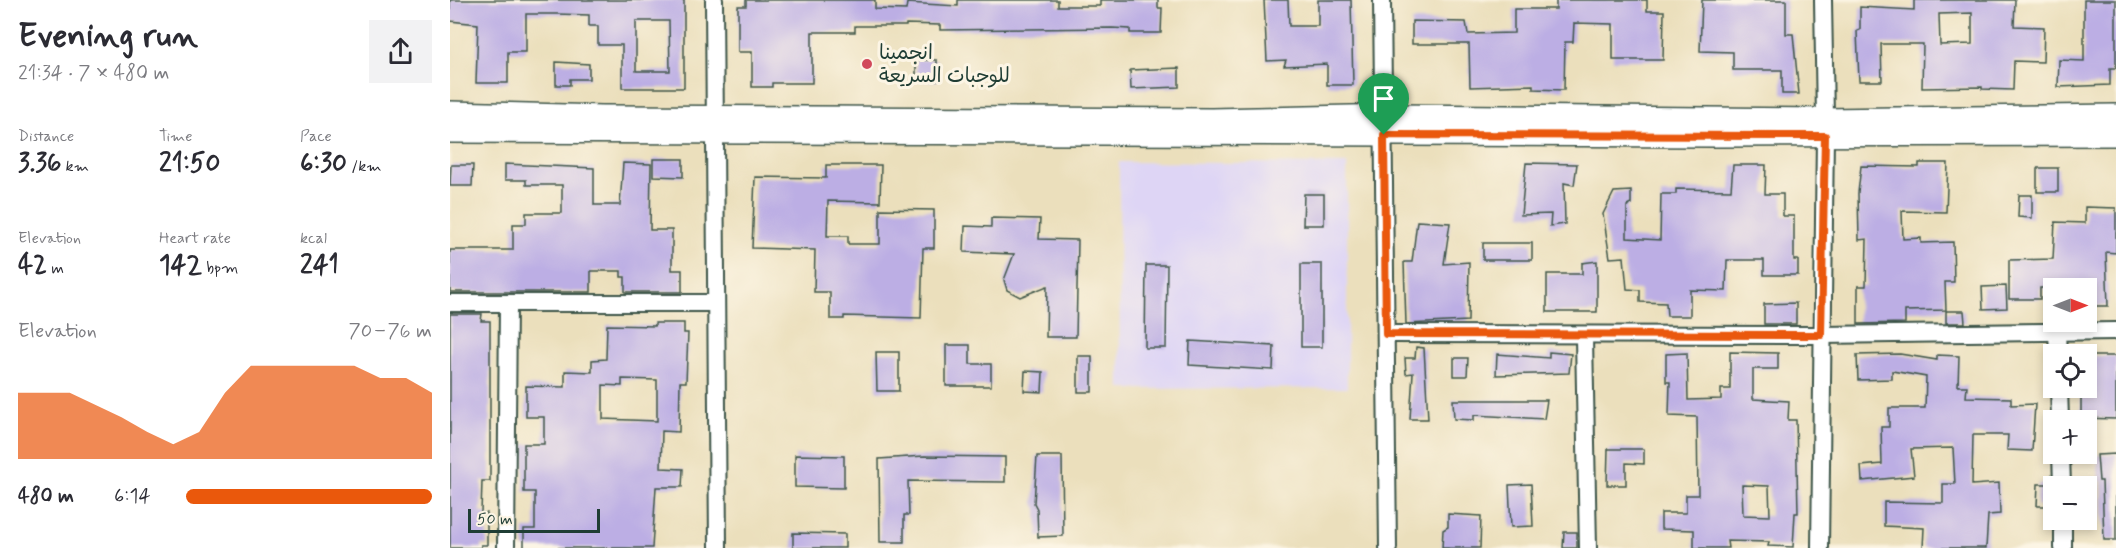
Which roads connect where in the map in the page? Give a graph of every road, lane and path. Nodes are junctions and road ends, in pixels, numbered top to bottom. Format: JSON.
{"nodes":[{"id":1,"x":714,"y":0,"type":"edge"},
{"id":2,"x":1382,"y":0,"type":"edge"},
{"id":3,"x":1823,"y":0,"type":"edge"},
{"id":4,"x":450,"y":112,"type":"edge"},
{"id":5,"x":2116,"y":115,"type":"edge"},
{"id":6,"x":715,"y":124,"type":"junction"},
{"id":7,"x":1384,"y":125,"type":"junction"},
{"id":8,"x":1825,"y":127,"type":"junction"},
{"id":9,"x":450,"y":132,"type":"edge"},
{"id":10,"x":2116,"y":135,"type":"edge"},
{"id":11,"x":450,"y":303,"type":"edge"},
{"id":12,"x":508,"y":303,"type":"junction"},
{"id":13,"x":715,"y":303,"type":"junction"},
{"id":14,"x":2097,"y":331,"type":"edge"},
{"id":15,"x":2116,"y":331,"type":"edge"},
{"id":16,"x":2057,"y":332,"type":"joint"},
{"id":17,"x":1386,"y":334,"type":"junction"},
{"id":18,"x":1821,"y":335,"type":"junction"},
{"id":19,"x":1584,"y":337,"type":"junction"},
{"id":20,"x":2058,"y":344,"type":"edge"},
{"id":21,"x":2063,"y":530,"type":"edge"},
{"id":22,"x":506,"y":548,"type":"edge"},
{"id":23,"x":718,"y":548,"type":"edge"},
{"id":24,"x":1388,"y":548,"type":"edge"},
{"id":25,"x":1588,"y":548,"type":"edge"},
{"id":26,"x":1820,"y":548,"type":"edge"},
{"id":27,"x":2063,"y":548,"type":"edge"}],
"edges":[{"from":1,"to":6,"type":"street"},
{"from":2,"to":7,"type":"street"},
{"from":3,"to":8,"type":"street"},
{"from":4,"to":6,"type":"street"},
{"from":5,"to":8,"type":"street"},
{"from":6,"to":7,"type":"street"},
{"from":6,"to":9,"type":"street"},
{"from":6,"to":13,"type":"street"},
{"from":7,"to":8,"type":"street"},
{"from":7,"to":17,"type":"street"},
{"from":8,"to":10,"type":"street"},
{"from":8,"to":18,"type":"street"},
{"from":11,"to":12,"type":"street"},
{"from":12,"to":13,"type":"street"},
{"from":12,"to":22,"type":"street"},
{"from":13,"to":23,"type":"street"},
{"from":14,"to":15,"type":"street"},
{"from":16,"to":18,"type":"street"},
{"from":16,"to":20,"type":"street"},
{"from":17,"to":19,"type":"street"},
{"from":17,"to":24,"type":"street"},
{"from":18,"to":19,"type":"street"},
{"from":18,"to":26,"type":"street"},
{"from":19,"to":25,"type":"street"},
{"from":21,"to":27,"type":"street"}]}
